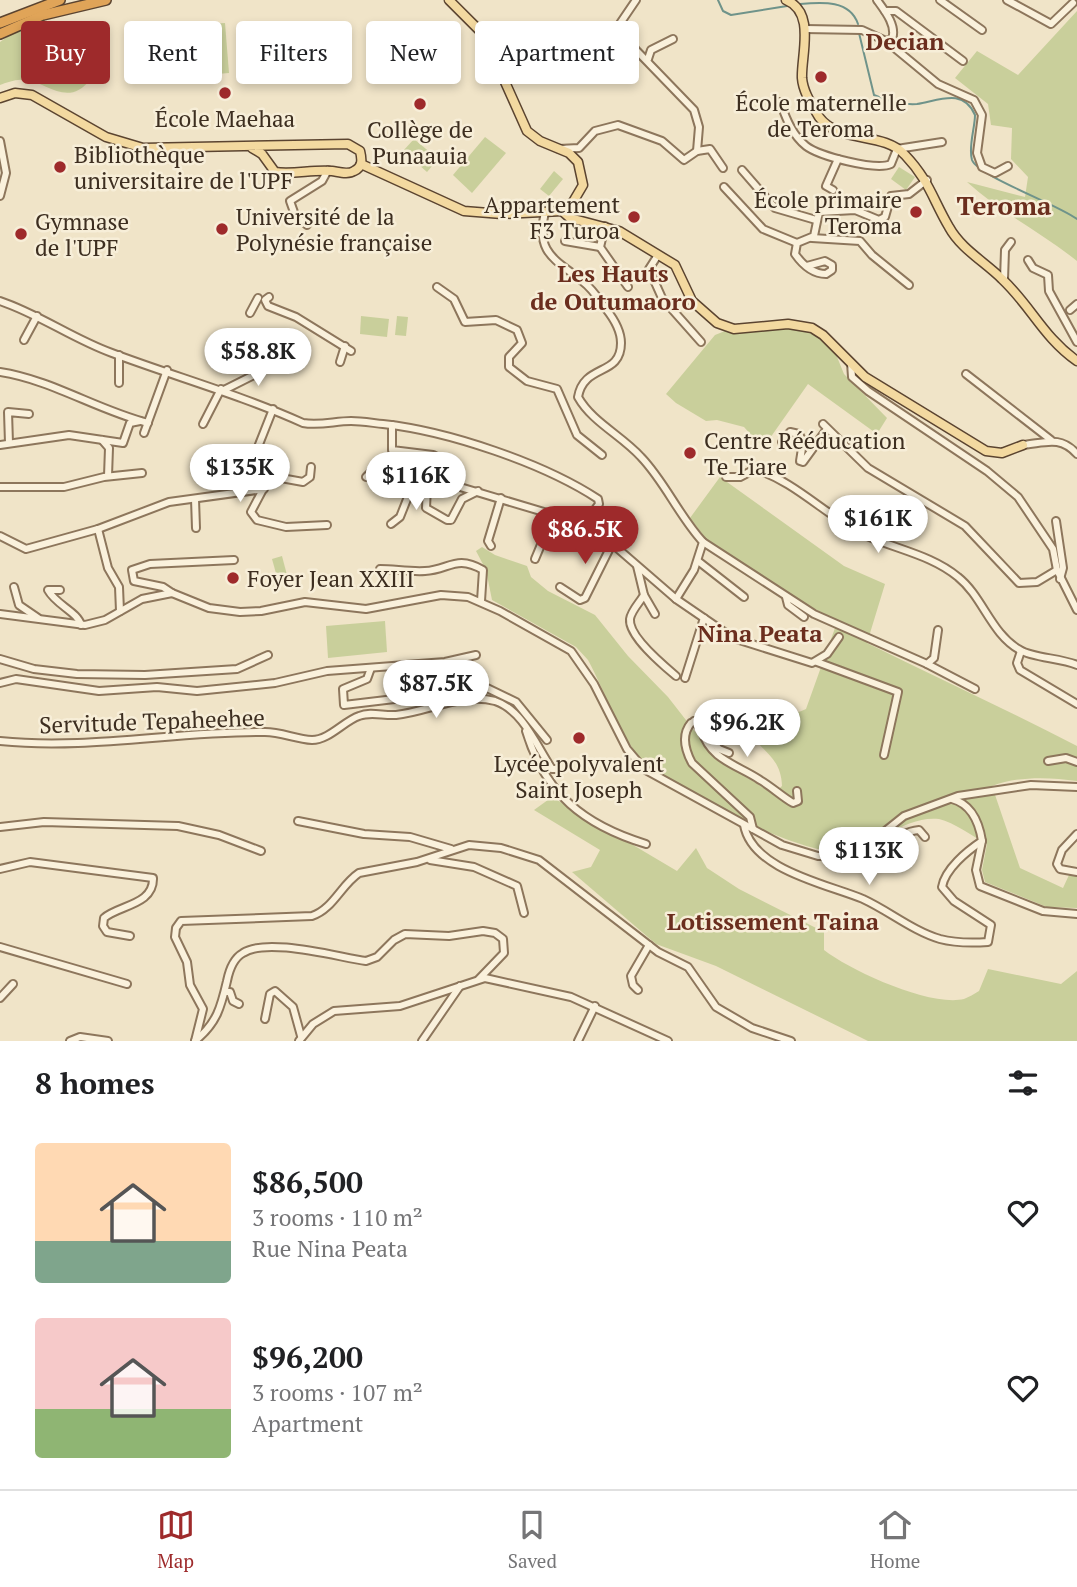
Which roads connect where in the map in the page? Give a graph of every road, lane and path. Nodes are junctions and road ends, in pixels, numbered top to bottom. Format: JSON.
{"nodes":[{"id":1,"x":60,"y":0,"type":"edge"},
{"id":2,"x":106,"y":0,"type":"edge"},
{"id":3,"x":449,"y":0,"type":"edge"},
{"id":4,"x":636,"y":0,"type":"edge"},
{"id":5,"x":786,"y":0,"type":"edge"},
{"id":6,"x":877,"y":0,"type":"edge"},
{"id":7,"x":940,"y":0,"type":"edge"},
{"id":8,"x":1007,"y":0,"type":"edge"},
{"id":9,"x":1073,"y":3,"type":"dead end"},
{"id":10,"x":885,"y":11,"type":"junction"},
{"id":11,"x":0,"y":23,"type":"edge"},
{"id":12,"x":805,"y":29,"type":"junction"},
{"id":13,"x":982,"y":30,"type":"dead end"},
{"id":14,"x":0,"y":34,"type":"edge"},
{"id":15,"x":673,"y":39,"type":"dead end"},
{"id":16,"x":886,"y":41,"type":"junction"},
{"id":17,"x":648,"y":59,"type":"junction"},
{"id":18,"x":963,"y":61,"type":"dead end"},
{"id":19,"x":15,"y":93,"type":"junction"},
{"id":20,"x":0,"y":98,"type":"edge"},
{"id":21,"x":780,"y":102,"type":"dead end"},
{"id":22,"x":0,"y":103,"type":"edge"},
{"id":23,"x":0,"y":141,"type":"edge"},
{"id":24,"x":942,"y":142,"type":"dead end"},
{"id":25,"x":274,"y":146,"type":"junction"},
{"id":26,"x":253,"y":148,"type":"junction"},
{"id":27,"x":559,"y":149,"type":"junction"},
{"id":28,"x":897,"y":149,"type":"junction"},
{"id":29,"x":697,"y":151,"type":"junction"},
{"id":30,"x":838,"y":159,"type":"junction"},
{"id":31,"x":267,"y":160,"type":"junction"},
{"id":32,"x":361,"y":164,"type":"junction"},
{"id":33,"x":1008,"y":166,"type":"dead end"},
{"id":34,"x":723,"y":168,"type":"dead end"},
{"id":35,"x":328,"y":170,"type":"junction"},
{"id":36,"x":742,"y":170,"type":"dead end"},
{"id":37,"x":926,"y":180,"type":"junction"},
{"id":38,"x":724,"y":187,"type":"dead end"},
{"id":39,"x":833,"y":190,"type":"dead end"},
{"id":40,"x":0,"y":196,"type":"edge"},
{"id":41,"x":562,"y":211,"type":"junction"},
{"id":42,"x":545,"y":212,"type":"junction"},
{"id":43,"x":308,"y":219,"type":"dead end"},
{"id":44,"x":816,"y":220,"type":"junction"},
{"id":45,"x":605,"y":226,"type":"junction"},
{"id":46,"x":812,"y":238,"type":"junction"},
{"id":47,"x":565,"y":241,"type":"dead end"},
{"id":48,"x":1011,"y":242,"type":"dead end"},
{"id":49,"x":797,"y":243,"type":"junction"},
{"id":50,"x":600,"y":247,"type":"junction"},
{"id":51,"x":658,"y":255,"type":"junction"},
{"id":52,"x":1028,"y":260,"type":"dead end"},
{"id":53,"x":807,"y":266,"type":"dead end"},
{"id":54,"x":1004,"y":280,"type":"junction"},
{"id":55,"x":909,"y":285,"type":"dead end"},
{"id":56,"x":437,"y":287,"type":"dead end"},
{"id":57,"x":628,"y":287,"type":"dead end"},
{"id":58,"x":269,"y":297,"type":"dead end"},
{"id":59,"x":258,"y":298,"type":"dead end"},
{"id":60,"x":0,"y":301,"type":"edge"},
{"id":61,"x":1077,"y":304,"type":"edge"},
{"id":62,"x":1070,"y":310,"type":"dead end"},
{"id":63,"x":250,"y":313,"type":"dead end"},
{"id":64,"x":37,"y":316,"type":"junction"},
{"id":65,"x":24,"y":340,"type":"dead end"},
{"id":66,"x":701,"y":342,"type":"dead end"},
{"id":67,"x":1077,"y":342,"type":"edge"},
{"id":68,"x":119,"y":355,"type":"junction"},
{"id":69,"x":266,"y":356,"type":"dead end"},
{"id":70,"x":1077,"y":360,"type":"edge"},
{"id":71,"x":340,"y":362,"type":"dead end"},
{"id":72,"x":851,"y":363,"type":"junction"},
{"id":73,"x":167,"y":370,"type":"junction"},
{"id":74,"x":0,"y":372,"type":"edge"},
{"id":75,"x":966,"y":374,"type":"dead end"},
{"id":76,"x":119,"y":383,"type":"dead end"},
{"id":77,"x":223,"y":390,"type":"junction"},
{"id":78,"x":273,"y":409,"type":"junction"},
{"id":79,"x":29,"y":414,"type":"dead end"},
{"id":80,"x":140,"y":421,"type":"junction"},
{"id":81,"x":148,"y":423,"type":"junction"},
{"id":82,"x":203,"y":424,"type":"dead end"},
{"id":83,"x":393,"y":425,"type":"junction"},
{"id":84,"x":144,"y":433,"type":"dead end"},
{"id":85,"x":102,"y":440,"type":"junction"},
{"id":86,"x":1051,"y":440,"type":"junction"},
{"id":87,"x":782,"y":442,"type":"dead end"},
{"id":88,"x":9,"y":443,"type":"junction"},
{"id":89,"x":0,"y":444,"type":"edge"},
{"id":90,"x":1023,"y":445,"type":"joint"},
{"id":91,"x":1077,"y":454,"type":"edge"},
{"id":92,"x":602,"y":455,"type":"dead end"},
{"id":93,"x":446,"y":462,"type":"dead end"},
{"id":94,"x":311,"y":467,"type":"dead end"},
{"id":95,"x":142,"y":473,"type":"dead end"},
{"id":96,"x":108,"y":476,"type":"junction"},
{"id":97,"x":270,"y":476,"type":"junction"},
{"id":98,"x":366,"y":477,"type":"dead end"},
{"id":99,"x":726,"y":477,"type":"dead end"},
{"id":100,"x":415,"y":479,"type":"junction"},
{"id":101,"x":587,"y":482,"type":"dead end"},
{"id":102,"x":0,"y":486,"type":"edge"},
{"id":103,"x":460,"y":487,"type":"dead end"},
{"id":104,"x":264,"y":489,"type":"junction"},
{"id":105,"x":583,"y":490,"type":"junction"},
{"id":106,"x":478,"y":491,"type":"junction"},
{"id":107,"x":501,"y":498,"type":"junction"},
{"id":108,"x":195,"y":499,"type":"junction"},
{"id":109,"x":552,"y":516,"type":"junction"},
{"id":110,"x":1056,"y":521,"type":"dead end"},
{"id":111,"x":571,"y":522,"type":"junction"},
{"id":112,"x":391,"y":524,"type":"dead end"},
{"id":113,"x":584,"y":524,"type":"junction"},
{"id":114,"x":327,"y":525,"type":"dead end"},
{"id":115,"x":196,"y":528,"type":"dead end"},
{"id":116,"x":559,"y":528,"type":"dead end"},
{"id":117,"x":98,"y":529,"type":"junction"},
{"id":118,"x":0,"y":536,"type":"edge"},
{"id":119,"x":703,"y":542,"type":"junction"},
{"id":120,"x":612,"y":544,"type":"junction"},
{"id":121,"x":491,"y":546,"type":"dead end"},
{"id":122,"x":535,"y":559,"type":"dead end"},
{"id":123,"x":234,"y":560,"type":"dead end"},
{"id":124,"x":698,"y":561,"type":"junction"},
{"id":125,"x":636,"y":565,"type":"junction"},
{"id":126,"x":380,"y":569,"type":"dead end"},
{"id":127,"x":1057,"y":570,"type":"junction"},
{"id":128,"x":1060,"y":579,"type":"junction"},
{"id":129,"x":14,"y":587,"type":"dead end"},
{"id":130,"x":560,"y":587,"type":"dead end"},
{"id":131,"x":60,"y":590,"type":"dead end"},
{"id":132,"x":172,"y":593,"type":"junction"},
{"id":133,"x":644,"y":594,"type":"junction"},
{"id":134,"x":744,"y":597,"type":"dead end"},
{"id":135,"x":786,"y":597,"type":"junction"},
{"id":136,"x":676,"y":600,"type":"junction"},
{"id":137,"x":481,"y":601,"type":"junction"},
{"id":138,"x":1077,"y":610,"type":"edge"},
{"id":139,"x":120,"y":611,"type":"junction"},
{"id":140,"x":0,"y":614,"type":"edge"},
{"id":141,"x":655,"y":614,"type":"dead end"},
{"id":142,"x":804,"y":617,"type":"dead end"},
{"id":143,"x":38,"y":618,"type":"junction"},
{"id":144,"x":704,"y":618,"type":"junction"},
{"id":145,"x":81,"y":625,"type":"junction"},
{"id":146,"x":938,"y":631,"type":"dead end"},
{"id":147,"x":839,"y":637,"type":"dead end"},
{"id":148,"x":1021,"y":651,"type":"junction"},
{"id":149,"x":268,"y":655,"type":"dead end"},
{"id":150,"x":476,"y":655,"type":"dead end"},
{"id":151,"x":0,"y":659,"type":"edge"},
{"id":152,"x":817,"y":662,"type":"junction"},
{"id":153,"x":927,"y":664,"type":"junction"},
{"id":154,"x":1077,"y":664,"type":"edge"},
{"id":155,"x":371,"y":668,"type":"junction"},
{"id":156,"x":676,"y":676,"type":"dead end"},
{"id":157,"x":685,"y":678,"type":"dead end"},
{"id":158,"x":0,"y":682,"type":"edge"},
{"id":159,"x":975,"y":689,"type":"dead end"},
{"id":160,"x":1077,"y":704,"type":"edge"},
{"id":161,"x":694,"y":721,"type":"junction"},
{"id":162,"x":525,"y":726,"type":"junction"},
{"id":163,"x":702,"y":731,"type":"junction"},
{"id":164,"x":728,"y":733,"type":"dead end"},
{"id":165,"x":547,"y":740,"type":"dead end"},
{"id":166,"x":0,"y":741,"type":"edge"},
{"id":167,"x":729,"y":753,"type":"dead end"},
{"id":168,"x":884,"y":755,"type":"dead end"},
{"id":169,"x":1048,"y":761,"type":"dead end"},
{"id":170,"x":1077,"y":762,"type":"edge"},
{"id":171,"x":557,"y":769,"type":"dead end"},
{"id":172,"x":1077,"y":788,"type":"edge"},
{"id":173,"x":797,"y":790,"type":"dead end"},
{"id":174,"x":950,"y":798,"type":"junction"},
{"id":175,"x":298,"y":821,"type":"dead end"},
{"id":176,"x":744,"y":825,"type":"junction"},
{"id":177,"x":0,"y":827,"type":"edge"},
{"id":178,"x":752,"y":830,"type":"junction"},
{"id":179,"x":1077,"y":834,"type":"edge"},
{"id":180,"x":925,"y":837,"type":"dead end"},
{"id":181,"x":982,"y":841,"type":"junction"},
{"id":182,"x":646,"y":844,"type":"dead end"},
{"id":183,"x":453,"y":849,"type":"junction"},
{"id":184,"x":261,"y":851,"type":"dead end"},
{"id":185,"x":854,"y":856,"type":"junction"},
{"id":186,"x":428,"y":858,"type":"junction"},
{"id":187,"x":0,"y":869,"type":"edge"},
{"id":188,"x":1077,"y":872,"type":"edge"},
{"id":189,"x":524,"y":913,"type":"dead end"},
{"id":190,"x":1077,"y":914,"type":"edge"},
{"id":191,"x":130,"y":936,"type":"dead end"},
{"id":192,"x":649,"y":945,"type":"junction"},
{"id":193,"x":0,"y":947,"type":"edge"},
{"id":194,"x":480,"y":979,"type":"junction"},
{"id":195,"x":13,"y":984,"type":"dead end"},
{"id":196,"x":127,"y":984,"type":"dead end"},
{"id":197,"x":461,"y":984,"type":"junction"},
{"id":198,"x":638,"y":990,"type":"dead end"},
{"id":199,"x":225,"y":992,"type":"junction"},
{"id":200,"x":0,"y":998,"type":"edge"},
{"id":201,"x":239,"y":1004,"type":"dead end"},
{"id":202,"x":595,"y":1006,"type":"junction"},
{"id":203,"x":265,"y":1019,"type":"dead end"},
{"id":204,"x":300,"y":1039,"type":"edge"},
{"id":205,"x":70,"y":1041,"type":"edge"},
{"id":206,"x":108,"y":1041,"type":"edge"},
{"id":207,"x":195,"y":1041,"type":"edge"},
{"id":208,"x":422,"y":1041,"type":"edge"},
{"id":209,"x":578,"y":1041,"type":"edge"},
{"id":210,"x":668,"y":1041,"type":"edge"},
{"id":211,"x":791,"y":1041,"type":"edge"}],
"edges":[{"from":1,"to":11,"type":"highway"},
{"from":2,"to":14,"type":"highway"},
{"from":3,"to":27,"type":"main road"},
{"from":4,"to":17,"type":"street"},
{"from":5,"to":12,"type":"main road"},
{"from":6,"to":10,"type":"street"},
{"from":7,"to":13,"type":"street"},
{"from":8,"to":9,"type":"street"},
{"from":10,"to":16,"type":"street"},
{"from":10,"to":18,"type":"street"},
{"from":12,"to":16,"type":"street"},
{"from":12,"to":28,"type":"main road"},
{"from":15,"to":17,"type":"street"},
{"from":16,"to":33,"type":"street"},
{"from":17,"to":29,"type":"street"},
{"from":19,"to":20,"type":"main road"},
{"from":19,"to":22,"type":"street"},
{"from":19,"to":26,"type":"main road"},
{"from":21,"to":30,"type":"street"},
{"from":23,"to":40,"type":"street"},
{"from":24,"to":28,"type":"street"},
{"from":25,"to":26,"type":"main road"},
{"from":25,"to":31,"type":"main road"},
{"from":25,"to":32,"type":"main road"},
{"from":26,"to":31,"type":"main road"},
{"from":27,"to":29,"type":"street"},
{"from":27,"to":41,"type":"main road"},
{"from":28,"to":30,"type":"street"},
{"from":28,"to":37,"type":"main road"},
{"from":29,"to":34,"type":"street"},
{"from":30,"to":39,"type":"street"},
{"from":31,"to":35,"type":"main road"},
{"from":32,"to":35,"type":"main road"},
{"from":32,"to":42,"type":"main road"},
{"from":35,"to":43,"type":"street"},
{"from":36,"to":44,"type":"street"},
{"from":37,"to":44,"type":"street"},
{"from":37,"to":54,"type":"main road"},
{"from":38,"to":49,"type":"street"},
{"from":41,"to":42,"type":"main road"},
{"from":41,"to":45,"type":"main road"},
{"from":42,"to":119,"type":"street"},
{"from":44,"to":46,"type":"street"},
{"from":45,"to":50,"type":"street"},
{"from":45,"to":51,"type":"main road"},
{"from":46,"to":49,"type":"street"},
{"from":46,"to":55,"type":"street"},
{"from":47,"to":50,"type":"street"},
{"from":48,"to":54,"type":"street"},
{"from":49,"to":53,"type":"street"},
{"from":50,"to":57,"type":"street"},
{"from":51,"to":66,"type":"street"},
{"from":51,"to":72,"type":"main road"},
{"from":52,"to":67,"type":"street"},
{"from":54,"to":70,"type":"main road"},
{"from":56,"to":92,"type":"street"},
{"from":58,"to":71,"type":"street"},
{"from":59,"to":63,"type":"street"},
{"from":60,"to":64,"type":"street"},
{"from":61,"to":62,"type":"street"},
{"from":64,"to":65,"type":"street"},
{"from":64,"to":68,"type":"street"},
{"from":68,"to":73,"type":"street"},
{"from":68,"to":76,"type":"street"},
{"from":69,"to":77,"type":"street"},
{"from":72,"to":90,"type":"main road"},
{"from":72,"to":127,"type":"street"},
{"from":73,"to":77,"type":"street"},
{"from":73,"to":81,"type":"street"},
{"from":74,"to":80,"type":"street"},
{"from":75,"to":86,"type":"street"},
{"from":77,"to":78,"type":"street"},
{"from":77,"to":82,"type":"street"},
{"from":78,"to":83,"type":"street"},
{"from":78,"to":97,"type":"street"},
{"from":79,"to":88,"type":"street"},
{"from":80,"to":81,"type":"street"},
{"from":80,"to":85,"type":"street"},
{"from":81,"to":84,"type":"street"},
{"from":83,"to":93,"type":"street"},
{"from":83,"to":105,"type":"street"},
{"from":85,"to":88,"type":"street"},
{"from":85,"to":96,"type":"street"},
{"from":86,"to":90,"type":"street"},
{"from":86,"to":91,"type":"street"},
{"from":87,"to":127,"type":"street"},
{"from":88,"to":89,"type":"street"},
{"from":94,"to":97,"type":"street"},
{"from":95,"to":96,"type":"street"},
{"from":96,"to":102,"type":"street"},
{"from":97,"to":104,"type":"street"},
{"from":98,"to":100,"type":"street"},
{"from":99,"to":148,"type":"street"},
{"from":100,"to":106,"type":"street"},
{"from":100,"to":112,"type":"street"},
{"from":101,"to":105,"type":"street"},
{"from":103,"to":106,"type":"street"},
{"from":104,"to":108,"type":"street"},
{"from":104,"to":114,"type":"street"},
{"from":105,"to":113,"type":"street"},
{"from":106,"to":107,"type":"street"},
{"from":107,"to":109,"type":"street"},
{"from":107,"to":121,"type":"street"},
{"from":108,"to":115,"type":"street"},
{"from":108,"to":117,"type":"street"},
{"from":109,"to":111,"type":"street"},
{"from":109,"to":122,"type":"street"},
{"from":110,"to":128,"type":"street"},
{"from":111,"to":113,"type":"street"},
{"from":111,"to":116,"type":"street"},
{"from":113,"to":120,"type":"street"},
{"from":117,"to":118,"type":"street"},
{"from":117,"to":139,"type":"street"},
{"from":119,"to":124,"type":"street"},
{"from":119,"to":135,"type":"street"},
{"from":120,"to":125,"type":"street"},
{"from":120,"to":130,"type":"street"},
{"from":123,"to":132,"type":"street"},
{"from":124,"to":134,"type":"street"},
{"from":124,"to":136,"type":"street"},
{"from":125,"to":133,"type":"street"},
{"from":125,"to":136,"type":"street"},
{"from":126,"to":137,"type":"street"},
{"from":127,"to":128,"type":"street"},
{"from":128,"to":138,"type":"street"},
{"from":129,"to":143,"type":"street"},
{"from":131,"to":145,"type":"street"},
{"from":132,"to":137,"type":"street"},
{"from":132,"to":139,"type":"street"},
{"from":133,"to":141,"type":"street"},
{"from":133,"to":156,"type":"street"},
{"from":135,"to":142,"type":"street"},
{"from":135,"to":153,"type":"street"},
{"from":136,"to":144,"type":"street"},
{"from":137,"to":176,"type":"street"},
{"from":139,"to":145,"type":"street"},
{"from":140,"to":143,"type":"street"},
{"from":143,"to":145,"type":"street"},
{"from":144,"to":152,"type":"street"},
{"from":144,"to":157,"type":"street"},
{"from":146,"to":153,"type":"street"},
{"from":147,"to":152,"type":"street"},
{"from":148,"to":154,"type":"street"},
{"from":148,"to":160,"type":"street"},
{"from":149,"to":151,"type":"street"},
{"from":150,"to":155,"type":"street"},
{"from":152,"to":168,"type":"street"},
{"from":153,"to":159,"type":"street"},
{"from":155,"to":158,"type":"street"},
{"from":155,"to":165,"type":"street"},
{"from":161,"to":163,"type":"street"},
{"from":161,"to":164,"type":"street"},
{"from":161,"to":178,"type":"street"},
{"from":162,"to":166,"type":"street","name":"Servitude Tepaheehee"},
{"from":162,"to":171,"type":"street","name":"Servitude Tepaheehee"},
{"from":162,"to":182,"type":"street"},
{"from":163,"to":167,"type":"street"},
{"from":163,"to":173,"type":"street"},
{"from":169,"to":170,"type":"street"},
{"from":172,"to":174,"type":"street"},
{"from":174,"to":181,"type":"street"},
{"from":174,"to":185,"type":"street"},
{"from":175,"to":183,"type":"street"},
{"from":176,"to":178,"type":"street"},
{"from":176,"to":181,"type":"street"},
{"from":177,"to":184,"type":"street"},
{"from":178,"to":185,"type":"street"},
{"from":179,"to":188,"type":"street"},
{"from":180,"to":185,"type":"street"},
{"from":181,"to":190,"type":"street"},
{"from":183,"to":186,"type":"street"},
{"from":183,"to":192,"type":"street"},
{"from":186,"to":189,"type":"street"},
{"from":186,"to":207,"type":"street"},
{"from":187,"to":191,"type":"street"},
{"from":192,"to":198,"type":"street"},
{"from":192,"to":211,"type":"street"},
{"from":193,"to":196,"type":"street"},
{"from":194,"to":197,"type":"street"},
{"from":194,"to":199,"type":"street"},
{"from":194,"to":202,"type":"street"},
{"from":195,"to":200,"type":"street"},
{"from":197,"to":204,"type":"street"},
{"from":197,"to":208,"type":"street"},
{"from":199,"to":201,"type":"street"},
{"from":199,"to":207,"type":"street"},
{"from":202,"to":209,"type":"street"},
{"from":202,"to":210,"type":"street"},
{"from":203,"to":204,"type":"street"},
{"from":205,"to":206,"type":"street"}]}
